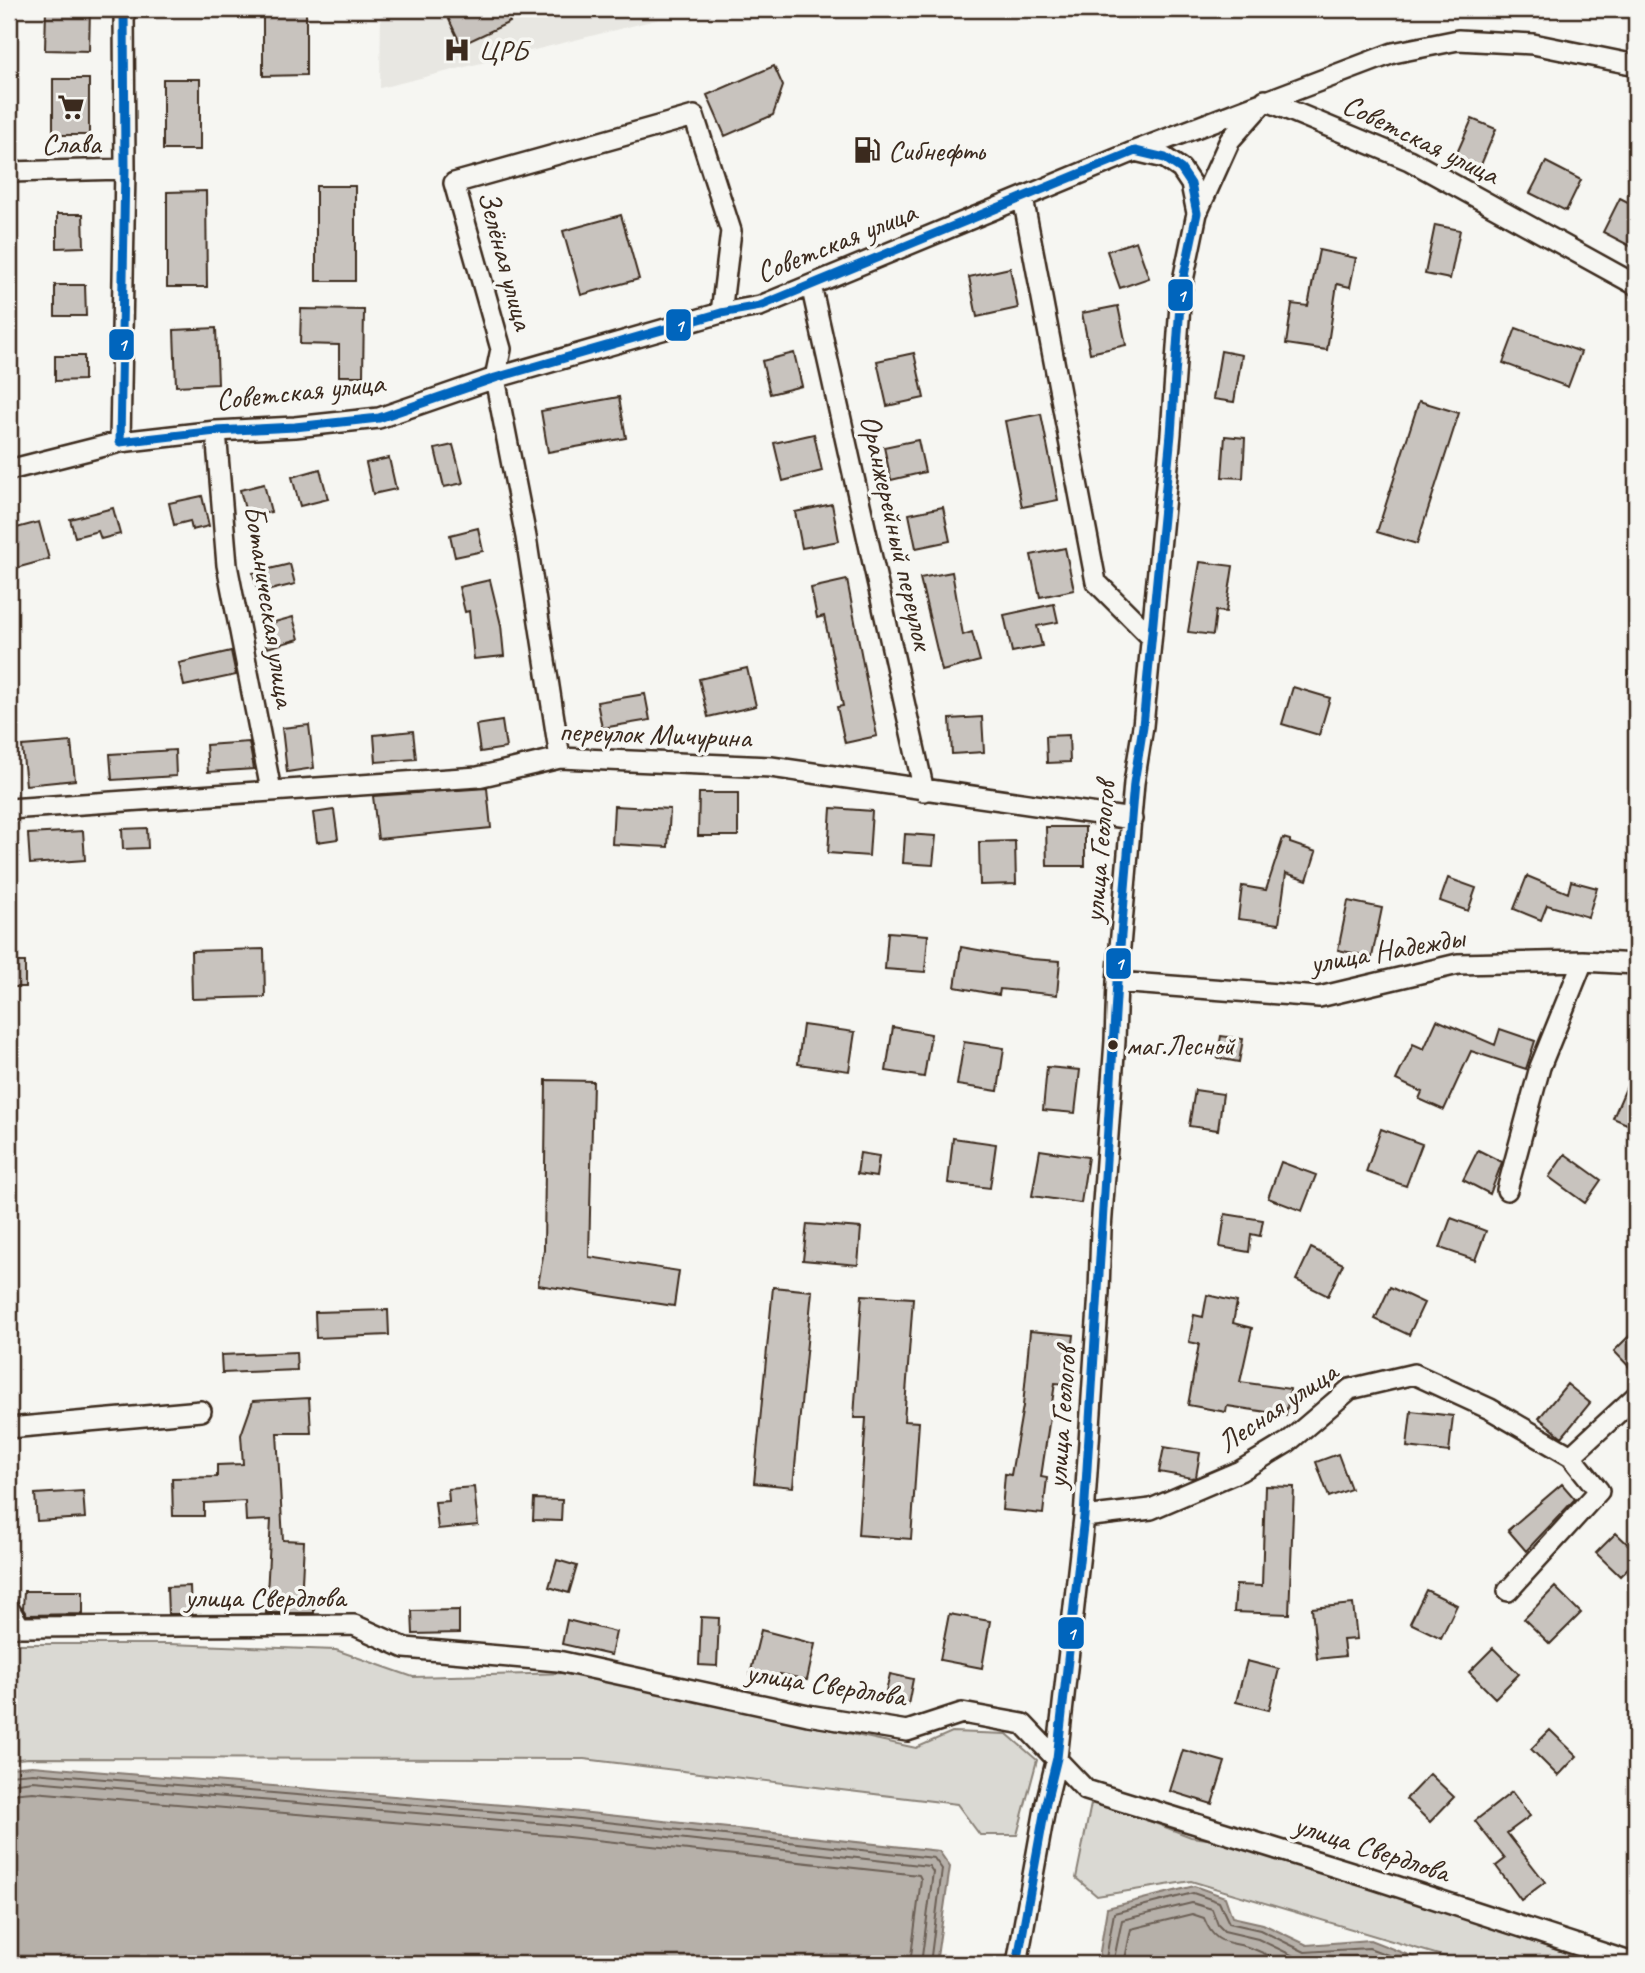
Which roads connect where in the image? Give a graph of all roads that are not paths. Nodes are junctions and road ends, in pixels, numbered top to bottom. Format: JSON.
{"nodes":[{"id":1,"x":124,"y":9,"type":"edge"},
{"id":2,"x":1636,"y":65,"type":"edge"},
{"id":3,"x":1265,"y":100,"type":"junction"},
{"id":4,"x":1135,"y":151,"type":"junction"},
{"id":5,"x":125,"y":169,"type":"junction"},
{"id":6,"x":9,"y":172,"type":"edge"},
{"id":7,"x":1023,"y":198,"type":"junction"},
{"id":8,"x":1197,"y":213,"type":"junction"},
{"id":9,"x":811,"y":285,"type":"junction"},
{"id":10,"x":1636,"y":285,"type":"edge"},
{"id":11,"x":721,"y":313,"type":"junction"},
{"id":12,"x":495,"y":378,"type":"junction"},
{"id":13,"x":216,"y":431,"type":"junction"},
{"id":14,"x":120,"y":442,"type":"junction"},
{"id":15,"x":9,"y":470,"type":"edge"},
{"id":16,"x":1151,"y":637,"type":"junction"},
{"id":17,"x":560,"y":758,"type":"junction"},
{"id":18,"x":271,"y":790,"type":"junction"},
{"id":19,"x":924,"y":791,"type":"junction"},
{"id":20,"x":9,"y":809,"type":"edge"},
{"id":21,"x":1132,"y":819,"type":"junction"},
{"id":22,"x":1583,"y":961,"type":"junction"},
{"id":23,"x":1636,"y":964,"type":"edge"},
{"id":24,"x":1117,"y":982,"type":"junction"},
{"id":25,"x":1507,"y":1190,"type":"dead end"},
{"id":26,"x":1636,"y":1396,"type":"edge"},
{"id":27,"x":201,"y":1411,"type":"dead end"},
{"id":28,"x":9,"y":1428,"type":"edge"},
{"id":29,"x":1571,"y":1456,"type":"junction"},
{"id":30,"x":1084,"y":1517,"type":"junction"},
{"id":31,"x":1508,"y":1591,"type":"dead end"},
{"id":32,"x":9,"y":1609,"type":"edge"},
{"id":33,"x":1057,"y":1758,"type":"junction"},
{"id":34,"x":1017,"y":1964,"type":"edge"},
{"id":35,"x":1636,"y":1964,"type":"edge"}],
"edges":[{"from":1,"to":5,"type":"street"},
{"from":2,"to":3,"type":"street"},
{"from":3,"to":4,"type":"street","name":"Советская улица"},
{"from":3,"to":8,"type":"street"},
{"from":3,"to":10,"type":"street","name":"Советская улица"},
{"from":4,"to":7,"type":"street","name":"Советская улица"},
{"from":4,"to":8,"type":"street","name":"улица Геологов"},
{"from":5,"to":6,"type":"street"},
{"from":5,"to":14,"type":"street"},
{"from":7,"to":9,"type":"street","name":"Советская улица"},
{"from":7,"to":16,"type":"street"},
{"from":8,"to":16,"type":"street","name":"улица Геологов"},
{"from":9,"to":11,"type":"street","name":"Советская улица"},
{"from":9,"to":19,"type":"street","name":"Оранжерейный переулок"},
{"from":11,"to":12,"type":"street","name":"Советская улица"},
{"from":11,"to":12,"type":"street","name":"Зелёная улица"},
{"from":12,"to":13,"type":"street","name":"Советская улица"},
{"from":12,"to":17,"type":"street","name":"Зелёная улица"},
{"from":13,"to":14,"type":"street","name":"Советская улица"},
{"from":13,"to":18,"type":"street","name":"Ботаническая улица"},
{"from":14,"to":15,"type":"street","name":"Советская улица"},
{"from":16,"to":21,"type":"street","name":"улица Геологов"},
{"from":17,"to":18,"type":"street","name":"переулок Мичурина"},
{"from":17,"to":19,"type":"street","name":"переулок Мичурина"},
{"from":18,"to":20,"type":"street","name":"переулок Мичурина"},
{"from":19,"to":21,"type":"street","name":"переулок Мичурина"},
{"from":21,"to":24,"type":"street","name":"улица Геологов"},
{"from":22,"to":23,"type":"street","name":"улица Надежды"},
{"from":22,"to":24,"type":"street","name":"улица Надежды"},
{"from":22,"to":25,"type":"street"},
{"from":24,"to":30,"type":"street","name":"улица Геологов"},
{"from":26,"to":29,"type":"street"},
{"from":27,"to":28,"type":"street"},
{"from":29,"to":30,"type":"street","name":"Лесная улица"},
{"from":29,"to":31,"type":"street","name":"Лесная улица"},
{"from":30,"to":33,"type":"street","name":"улица Геологов"},
{"from":32,"to":33,"type":"street","name":"улица Свердлова"},
{"from":33,"to":34,"type":"street","name":"улица Геологов"},
{"from":33,"to":35,"type":"street","name":"улица Свердлова"}]}
